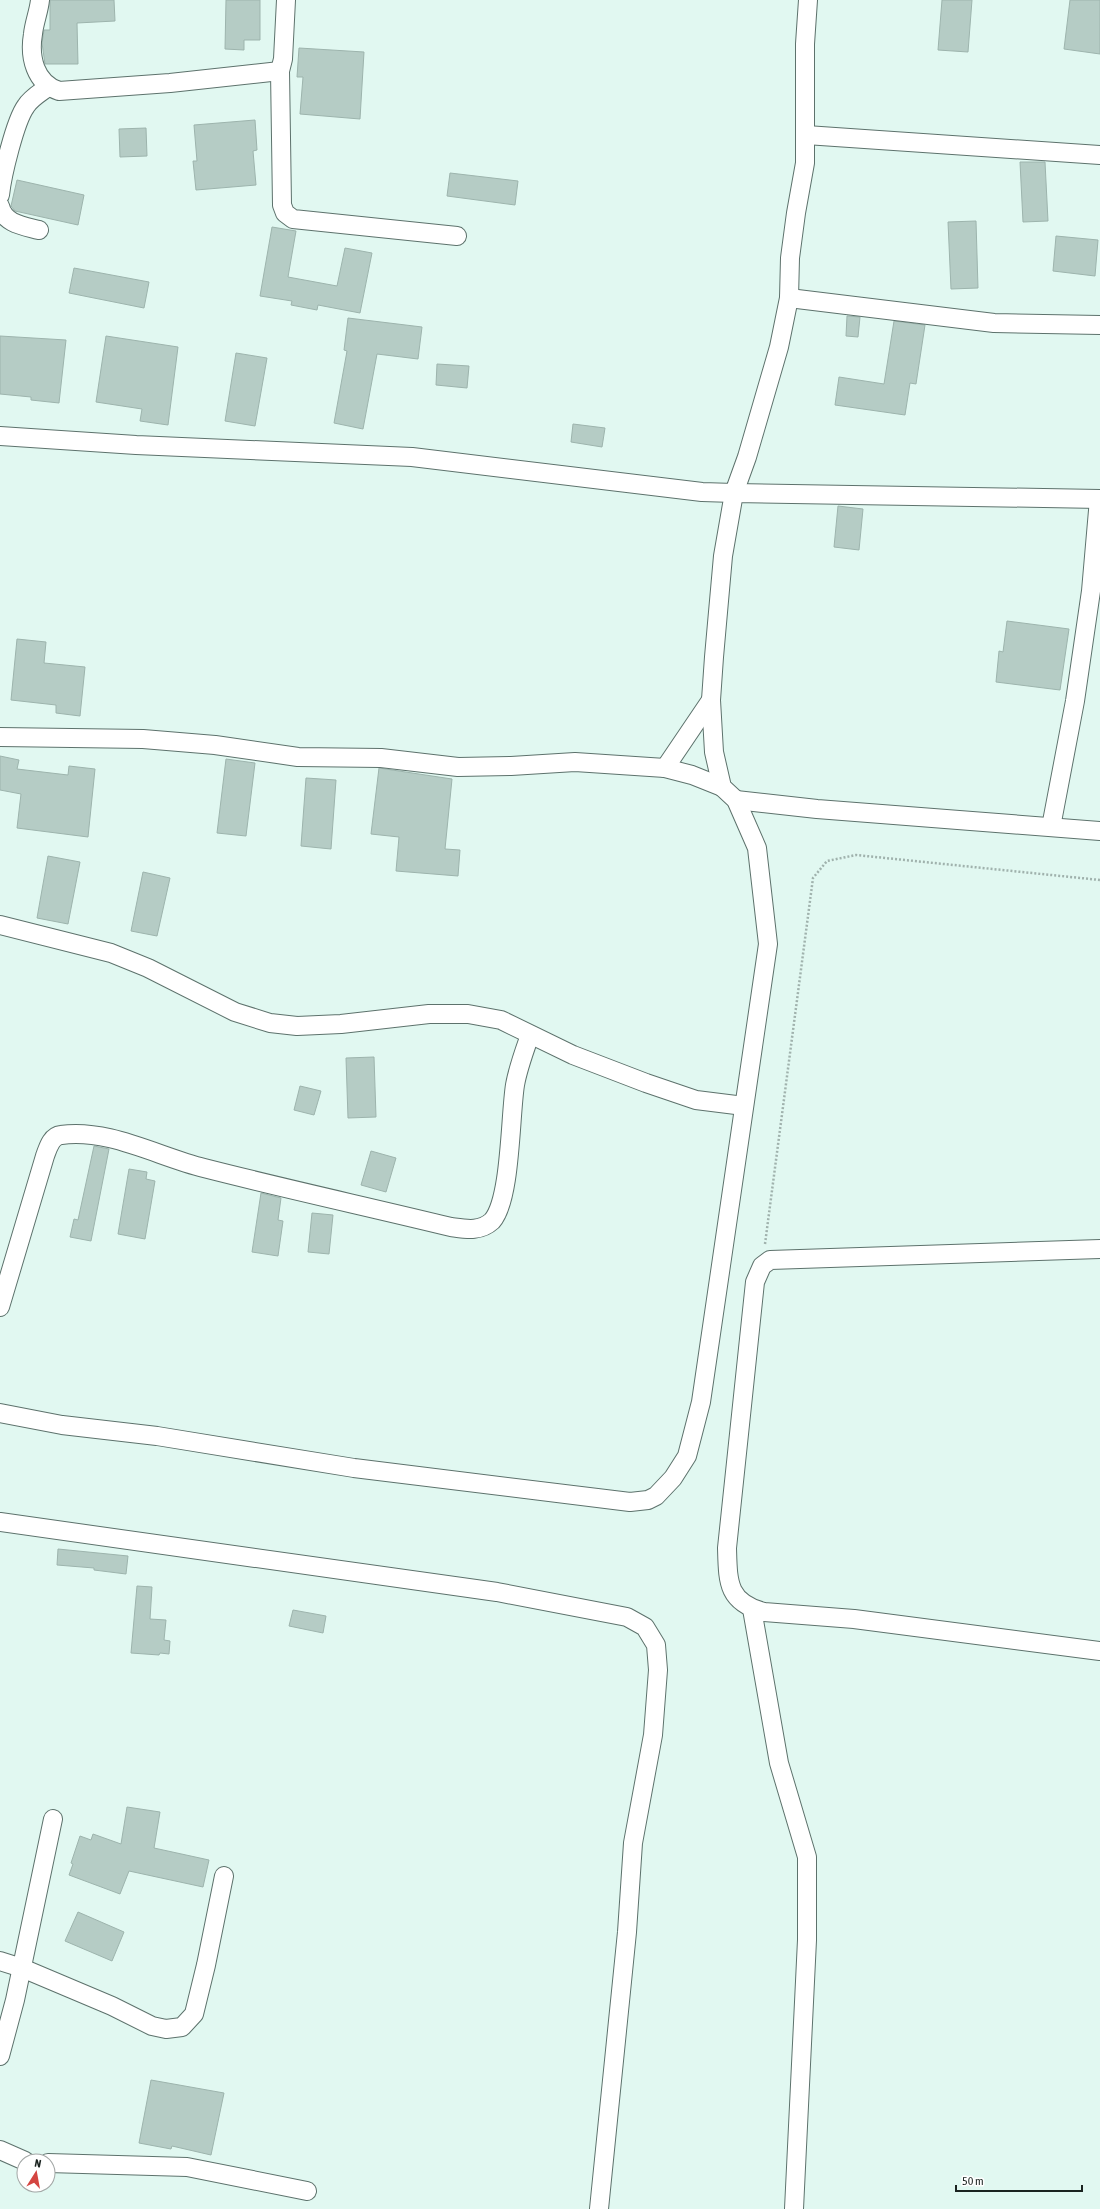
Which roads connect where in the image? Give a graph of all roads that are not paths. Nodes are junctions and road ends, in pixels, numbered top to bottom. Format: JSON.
{"nodes":[{"id":1,"x":40,"y":0,"type":"edge"},
{"id":2,"x":286,"y":0,"type":"edge"},
{"id":3,"x":808,"y":0,"type":"edge"},
{"id":4,"x":280,"y":71,"type":"junction"},
{"id":5,"x":48,"y":87,"type":"junction"},
{"id":6,"x":806,"y":135,"type":"junction"},
{"id":7,"x":1100,"y":155,"type":"edge"},
{"id":8,"x":0,"y":195,"type":"edge"},
{"id":9,"x":0,"y":206,"type":"edge"},
{"id":10,"x":39,"y":230,"type":"dead end"},
{"id":11,"x":457,"y":236,"type":"dead end"},
{"id":12,"x":789,"y":298,"type":"junction"},
{"id":13,"x":1100,"y":325,"type":"edge"},
{"id":14,"x":0,"y":436,"type":"edge"},
{"id":15,"x":734,"y":494,"type":"junction"},
{"id":16,"x":1100,"y":499,"type":"edge"},
{"id":17,"x":711,"y":700,"type":"junction"},
{"id":18,"x":0,"y":737,"type":"edge"},
{"id":19,"x":665,"y":768,"type":"junction"},
{"id":20,"x":722,"y":787,"type":"junction"},
{"id":21,"x":736,"y":800,"type":"junction"},
{"id":22,"x":1051,"y":827,"type":"junction"},
{"id":23,"x":1100,"y":831,"type":"edge"},
{"id":24,"x":0,"y":925,"type":"edge"},
{"id":25,"x":530,"y":1035,"type":"junction"},
{"id":26,"x":744,"y":1106,"type":"junction"},
{"id":27,"x":1100,"y":1249,"type":"edge"},
{"id":28,"x":0,"y":1307,"type":"edge"},
{"id":29,"x":0,"y":1413,"type":"edge"},
{"id":30,"x":0,"y":1522,"type":"edge"},
{"id":31,"x":752,"y":1609,"type":"junction"},
{"id":32,"x":1100,"y":1651,"type":"edge"},
{"id":33,"x":54,"y":1819,"type":"dead end"},
{"id":34,"x":224,"y":1876,"type":"dead end"},
{"id":35,"x":0,"y":1961,"type":"edge"},
{"id":36,"x":22,"y":1968,"type":"junction"},
{"id":37,"x":0,"y":2056,"type":"edge"},
{"id":38,"x":0,"y":2150,"type":"edge"},
{"id":39,"x":16,"y":2157,"type":"edge"},
{"id":40,"x":56,"y":2163,"type":"edge"},
{"id":41,"x":307,"y":2192,"type":"dead end"},
{"id":42,"x":599,"y":2209,"type":"edge"},
{"id":43,"x":794,"y":2209,"type":"edge"}],
"edges":[{"from":1,"to":5,"type":"street"},
{"from":2,"to":4,"type":"street"},
{"from":3,"to":6,"type":"street"},
{"from":4,"to":5,"type":"street"},
{"from":4,"to":11,"type":"street"},
{"from":5,"to":8,"type":"street"},
{"from":6,"to":7,"type":"street"},
{"from":6,"to":12,"type":"street"},
{"from":9,"to":10,"type":"street"},
{"from":12,"to":13,"type":"street"},
{"from":12,"to":15,"type":"street"},
{"from":14,"to":15,"type":"street"},
{"from":15,"to":16,"type":"street"},
{"from":15,"to":17,"type":"street"},
{"from":16,"to":22,"type":"street"},
{"from":17,"to":19,"type":"street"},
{"from":17,"to":20,"type":"street"},
{"from":18,"to":19,"type":"street"},
{"from":19,"to":20,"type":"street"},
{"from":20,"to":21,"type":"street"},
{"from":21,"to":22,"type":"street"},
{"from":21,"to":26,"type":"street"},
{"from":22,"to":23,"type":"street"},
{"from":24,"to":25,"type":"street"},
{"from":25,"to":26,"type":"street"},
{"from":25,"to":28,"type":"street"},
{"from":26,"to":29,"type":"street"},
{"from":27,"to":31,"type":"street"},
{"from":30,"to":42,"type":"street"},
{"from":31,"to":32,"type":"street"},
{"from":31,"to":43,"type":"street"},
{"from":33,"to":36,"type":"street"},
{"from":34,"to":36,"type":"street"},
{"from":35,"to":36,"type":"street"},
{"from":36,"to":37,"type":"street"},
{"from":38,"to":39,"type":"street"},
{"from":40,"to":41,"type":"street"}]}
